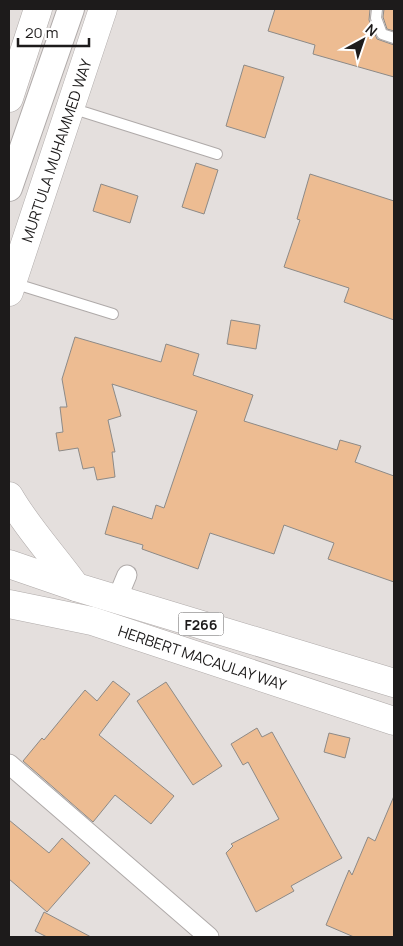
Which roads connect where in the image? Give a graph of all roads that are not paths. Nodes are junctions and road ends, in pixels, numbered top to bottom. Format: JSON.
{"nodes":[{"id":1,"x":38,"y":9,"type":"edge"},
{"id":2,"x":72,"y":9,"type":"edge"},
{"id":3,"x":103,"y":9,"type":"edge"},
{"id":4,"x":377,"y":9,"type":"edge"},
{"id":5,"x":394,"y":38,"type":"edge"},
{"id":6,"x":9,"y":98,"type":"edge"},
{"id":7,"x":70,"y":108,"type":"junction"},
{"id":8,"x":217,"y":154,"type":"dead end"},
{"id":9,"x":9,"y":188,"type":"edge"},
{"id":10,"x":10,"y":287,"type":"edge"},
{"id":11,"x":113,"y":314,"type":"dead end"},
{"id":12,"x":9,"y":496,"type":"edge"},
{"id":13,"x":9,"y":564,"type":"edge"},
{"id":14,"x":76,"y":587,"type":"junction"},
{"id":15,"x":13,"y":609,"type":"edge"},
{"id":16,"x":394,"y":684,"type":"edge"},
{"id":17,"x":394,"y":721,"type":"edge"},
{"id":18,"x":9,"y":764,"type":"edge"},
{"id":19,"x":209,"y":937,"type":"edge"}],
"edges":[{"from":1,"to":6,"type":"main road"},
{"from":2,"to":9,"type":"main road","name":"MURTULA MUHAMMED WAY"},
{"from":3,"to":7,"type":"main road","name":"MURTULA MUHAMMED WAY"},
{"from":4,"to":5,"type":"lane"},
{"from":7,"to":8,"type":"lane"},
{"from":7,"to":10,"type":"main road","name":"MURTULA MUHAMMED WAY"},
{"from":10,"to":11,"type":"lane"},
{"from":12,"to":14,"type":"main road"},
{"from":13,"to":14,"type":"main road","name":"HERBERT MACAULAY WAY","number":"F266"},
{"from":14,"to":16,"type":"main road","name":"HERBERT MACAULAY WAY","number":"F266"},
{"from":15,"to":17,"type":"main road","name":"HERBERT MACAULAY WAY","number":"F266"},
{"from":18,"to":19,"type":"street"}]}
